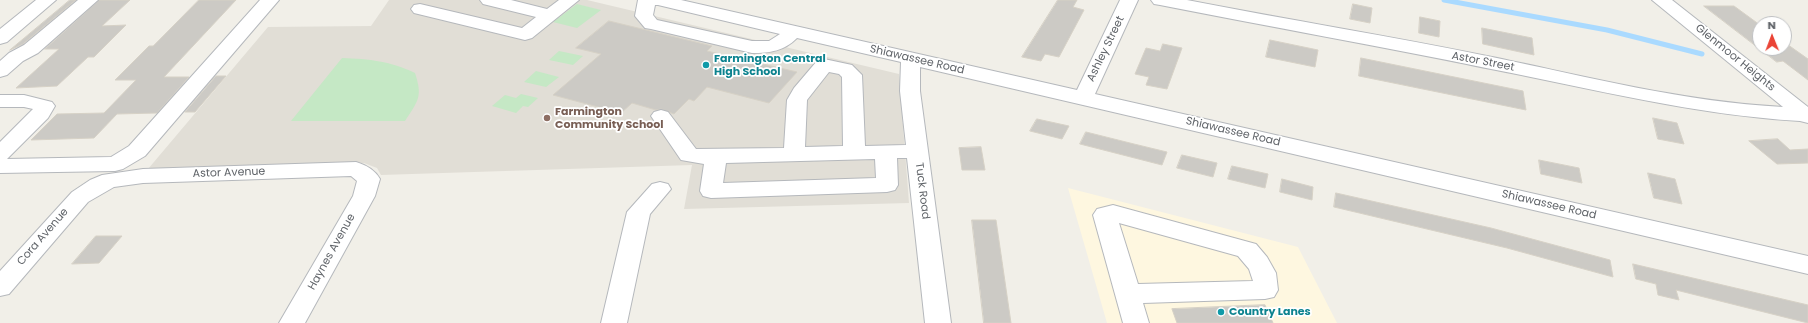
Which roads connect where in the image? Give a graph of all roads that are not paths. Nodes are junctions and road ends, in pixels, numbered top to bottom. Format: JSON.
{"nodes":[{"id":1,"x":47,"y":0,"type":"edge"},
{"id":2,"x":89,"y":0,"type":"edge"},
{"id":3,"x":270,"y":0,"type":"edge"},
{"id":4,"x":434,"y":0,"type":"edge"},
{"id":5,"x":489,"y":0,"type":"edge"},
{"id":6,"x":570,"y":0,"type":"edge"},
{"id":7,"x":647,"y":0,"type":"edge"},
{"id":8,"x":658,"y":0,"type":"edge"},
{"id":9,"x":1129,"y":0,"type":"edge"},
{"id":10,"x":1160,"y":0,"type":"edge"},
{"id":11,"x":1661,"y":0,"type":"edge"},
{"id":12,"x":685,"y":3,"type":"edge"},
{"id":13,"x":551,"y":15,"type":"junction"},
{"id":14,"x":794,"y":31,"type":"junction"},
{"id":15,"x":0,"y":38,"type":"edge"},
{"id":16,"x":911,"y":59,"type":"junction"},
{"id":17,"x":0,"y":72,"type":"edge"},
{"id":18,"x":1082,"y":97,"type":"junction"},
{"id":19,"x":0,"y":101,"type":"edge"},
{"id":20,"x":661,"y":116,"type":"dead end"},
{"id":21,"x":1807,"y":116,"type":"edge"},
{"id":22,"x":917,"y":151,"type":"junction"},
{"id":23,"x":886,"y":152,"type":"junction"},
{"id":24,"x":854,"y":153,"type":"junction"},
{"id":25,"x":0,"y":154,"type":"edge"},
{"id":26,"x":794,"y":155,"type":"junction"},
{"id":27,"x":716,"y":158,"type":"junction"},
{"id":28,"x":0,"y":166,"type":"edge"},
{"id":29,"x":369,"y":179,"type":"joint"},
{"id":30,"x":660,"y":189,"type":"dead end"},
{"id":31,"x":89,"y":190,"type":"joint"},
{"id":32,"x":1808,"y":265,"type":"edge"},
{"id":33,"x":0,"y":287,"type":"edge"},
{"id":34,"x":1128,"y":294,"type":"junction"},
{"id":35,"x":292,"y":323,"type":"edge"},
{"id":36,"x":614,"y":323,"type":"edge"},
{"id":37,"x":938,"y":323,"type":"edge"},
{"id":38,"x":1136,"y":323,"type":"edge"}],
"edges":[{"from":1,"to":15,"type":"street"},
{"from":2,"to":17,"type":"street"},
{"from":3,"to":28,"type":"street"},
{"from":4,"to":13,"type":"street"},
{"from":5,"to":13,"type":"street"},
{"from":6,"to":13,"type":"street"},
{"from":7,"to":14,"type":"street"},
{"from":8,"to":12,"type":"street","name":"Shiawassee Road"},
{"from":9,"to":18,"type":"street","name":"Ashley Street"},
{"from":10,"to":21,"type":"street","name":"Astor Street"},
{"from":11,"to":21,"type":"street","name":"Glenmoor Heights"},
{"from":12,"to":14,"type":"street","name":"Shiawassee Road"},
{"from":14,"to":16,"type":"street","name":"Shiawassee Road"},
{"from":16,"to":18,"type":"street","name":"Shiawassee Road"},
{"from":16,"to":22,"type":"street","name":"Tuck Road"},
{"from":18,"to":32,"type":"street","name":"Shiawassee Road"},
{"from":19,"to":25,"type":"street"},
{"from":20,"to":27,"type":"street"},
{"from":22,"to":23,"type":"street"},
{"from":22,"to":37,"type":"street","name":"Tuck Road"},
{"from":23,"to":24,"type":"street"},
{"from":23,"to":27,"type":"street"},
{"from":24,"to":26,"type":"street"},
{"from":24,"to":26,"type":"street"},
{"from":26,"to":27,"type":"street"},
{"from":29,"to":31,"type":"street","name":"Astor Avenue"},
{"from":29,"to":35,"type":"street","name":"Haynes Avenue"},
{"from":30,"to":36,"type":"street"},
{"from":31,"to":33,"type":"street","name":"Cora Avenue"},
{"from":34,"to":34,"type":"street"},
{"from":34,"to":38,"type":"street"}]}
